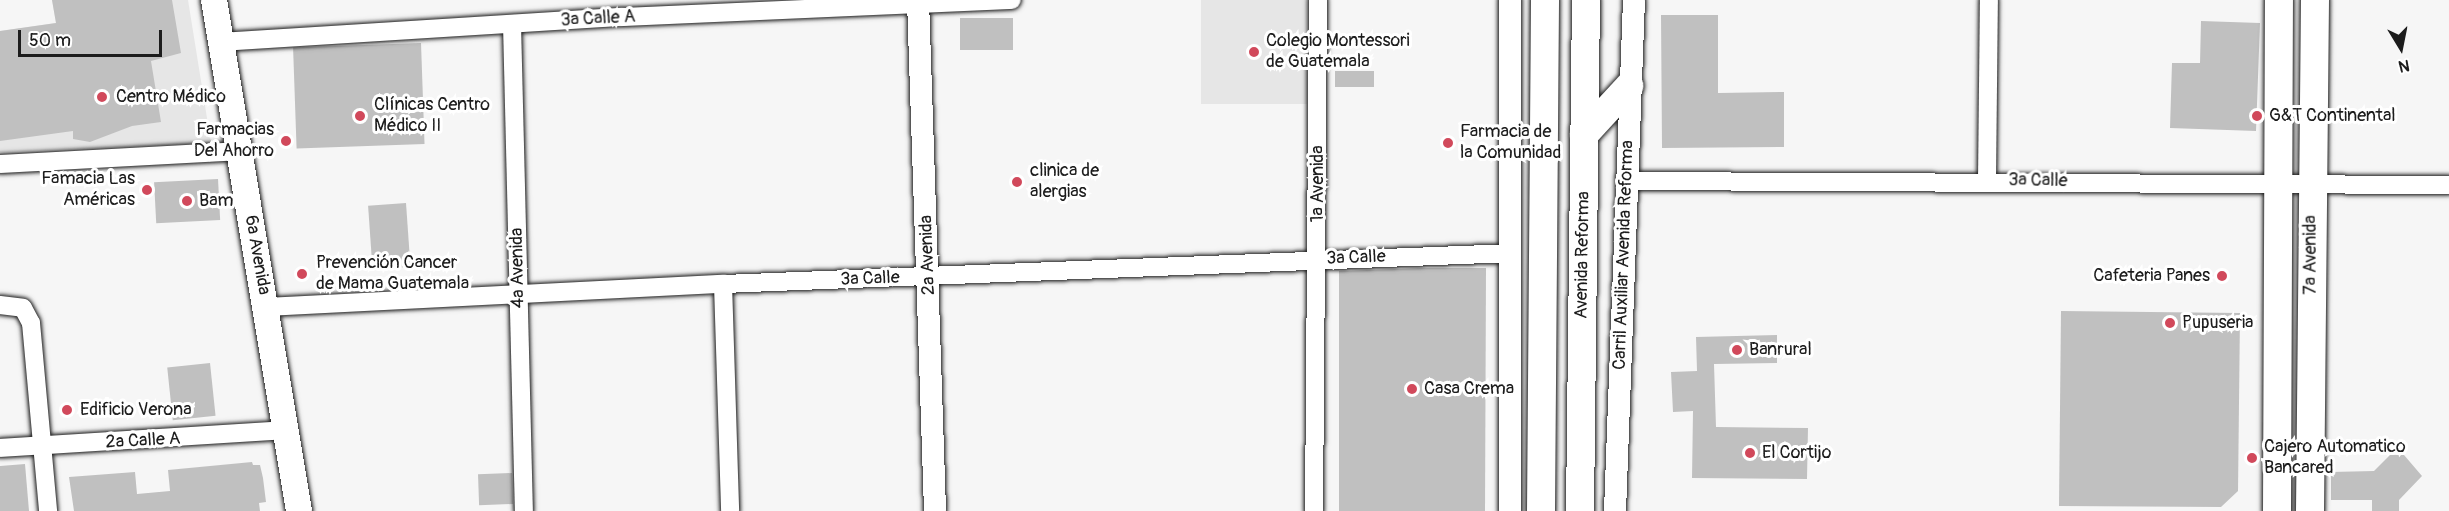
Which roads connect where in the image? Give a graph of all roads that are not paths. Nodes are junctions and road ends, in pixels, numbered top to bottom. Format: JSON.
{"nodes":[{"id":1,"x":214,"y":0,"type":"edge"},
{"id":2,"x":1012,"y":0,"type":"edge"},
{"id":3,"x":1318,"y":0,"type":"edge"},
{"id":4,"x":1510,"y":0,"type":"edge"},
{"id":5,"x":1545,"y":0,"type":"edge"},
{"id":6,"x":1586,"y":0,"type":"edge"},
{"id":7,"x":1634,"y":0,"type":"edge"},
{"id":8,"x":1989,"y":0,"type":"edge"},
{"id":9,"x":2279,"y":0,"type":"edge"},
{"id":10,"x":2315,"y":0,"type":"edge"},
{"id":11,"x":918,"y":2,"type":"edge"},
{"id":12,"x":512,"y":24,"type":"junction"},
{"id":13,"x":221,"y":42,"type":"junction"},
{"id":14,"x":1629,"y":86,"type":"junction"},
{"id":15,"x":1584,"y":135,"type":"junction"},
{"id":16,"x":238,"y":151,"type":"junction"},
{"id":17,"x":0,"y":164,"type":"edge"},
{"id":18,"x":1628,"y":181,"type":"junction"},
{"id":19,"x":1987,"y":181,"type":"junction"},
{"id":20,"x":2278,"y":183,"type":"junction"},
{"id":21,"x":2311,"y":184,"type":"junction"},
{"id":22,"x":2449,"y":185,"type":"edge"},
{"id":23,"x":1511,"y":253,"type":"junction"},
{"id":24,"x":1318,"y":259,"type":"junction"},
{"id":25,"x":929,"y":276,"type":"junction"},
{"id":26,"x":723,"y":284,"type":"junction"},
{"id":27,"x":519,"y":293,"type":"junction"},
{"id":28,"x":0,"y":305,"type":"edge"},
{"id":29,"x":265,"y":307,"type":"junction"},
{"id":30,"x":286,"y":430,"type":"junction"},
{"id":31,"x":42,"y":446,"type":"junction"},
{"id":32,"x":0,"y":448,"type":"edge"},
{"id":33,"x":48,"y":511,"type":"edge"},
{"id":34,"x":299,"y":511,"type":"edge"},
{"id":35,"x":524,"y":511,"type":"edge"},
{"id":36,"x":730,"y":511,"type":"edge"},
{"id":37,"x":935,"y":511,"type":"edge"},
{"id":38,"x":1314,"y":511,"type":"edge"},
{"id":39,"x":1510,"y":511,"type":"edge"},
{"id":40,"x":1541,"y":511,"type":"edge"},
{"id":41,"x":1580,"y":511,"type":"edge"},
{"id":42,"x":1615,"y":511,"type":"edge"},
{"id":43,"x":2277,"y":511,"type":"edge"},
{"id":44,"x":2310,"y":511,"type":"edge"}],
"edges":[{"from":1,"to":13,"type":"main road","name":"6a Avenida"},
{"from":2,"to":11,"type":"street","name":"3a Calle A"},
{"from":3,"to":24,"type":"street","name":"1a Avenida"},
{"from":4,"to":23,"type":"street"},
{"from":5,"to":40,"type":"main road"},
{"from":6,"to":15,"type":"main road","name":"Avenida Reforma"},
{"from":7,"to":14,"type":"street","name":"Carril Auxiliar Avenida Reforma"},
{"from":8,"to":19,"type":"street"},
{"from":9,"to":20,"type":"main road","name":"7a Avenida"},
{"from":10,"to":21,"type":"main road","name":"7a Avenida"},
{"from":11,"to":12,"type":"street","name":"3a Calle A"},
{"from":11,"to":25,"type":"street","name":"2a Avenida"},
{"from":12,"to":13,"type":"street","name":"3a Calle A"},
{"from":12,"to":27,"type":"street","name":"4a Avenida"},
{"from":13,"to":16,"type":"main road","name":"6a Avenida"},
{"from":14,"to":15,"type":"main road"},
{"from":14,"to":18,"type":"street","name":"Carril Auxiliar Avenida Reforma"},
{"from":15,"to":41,"type":"main road","name":"Avenida Reforma"},
{"from":16,"to":17,"type":"street"},
{"from":16,"to":29,"type":"main road","name":"6a Avenida"},
{"from":18,"to":19,"type":"street","name":"3a Calle"},
{"from":18,"to":42,"type":"street","name":"Carril Auxiliar Avenida Reforma"},
{"from":19,"to":20,"type":"street","name":"3a Calle"},
{"from":20,"to":21,"type":"street","name":"3a Calle"},
{"from":20,"to":43,"type":"main road","name":"7a Avenida"},
{"from":21,"to":22,"type":"street","name":"3a Calle"},
{"from":21,"to":44,"type":"main road","name":"7a Avenida"},
{"from":23,"to":24,"type":"street","name":"3a Calle"},
{"from":23,"to":39,"type":"street"},
{"from":24,"to":25,"type":"street","name":"3a Calle"},
{"from":24,"to":38,"type":"street","name":"1a Avenida"},
{"from":25,"to":26,"type":"street","name":"3a Calle"},
{"from":25,"to":37,"type":"street","name":"2a Avenida"},
{"from":26,"to":27,"type":"street","name":"3a Calle"},
{"from":26,"to":36,"type":"street"},
{"from":27,"to":29,"type":"street","name":"3a Calle"},
{"from":27,"to":35,"type":"street","name":"4a Avenida"},
{"from":28,"to":31,"type":"street"},
{"from":29,"to":30,"type":"main road","name":"6a Avenida"},
{"from":30,"to":31,"type":"street","name":"2a Calle A"},
{"from":30,"to":34,"type":"main road","name":"6a Avenida"},
{"from":31,"to":32,"type":"street","name":"2a Calle A"},
{"from":31,"to":33,"type":"street"}]}
